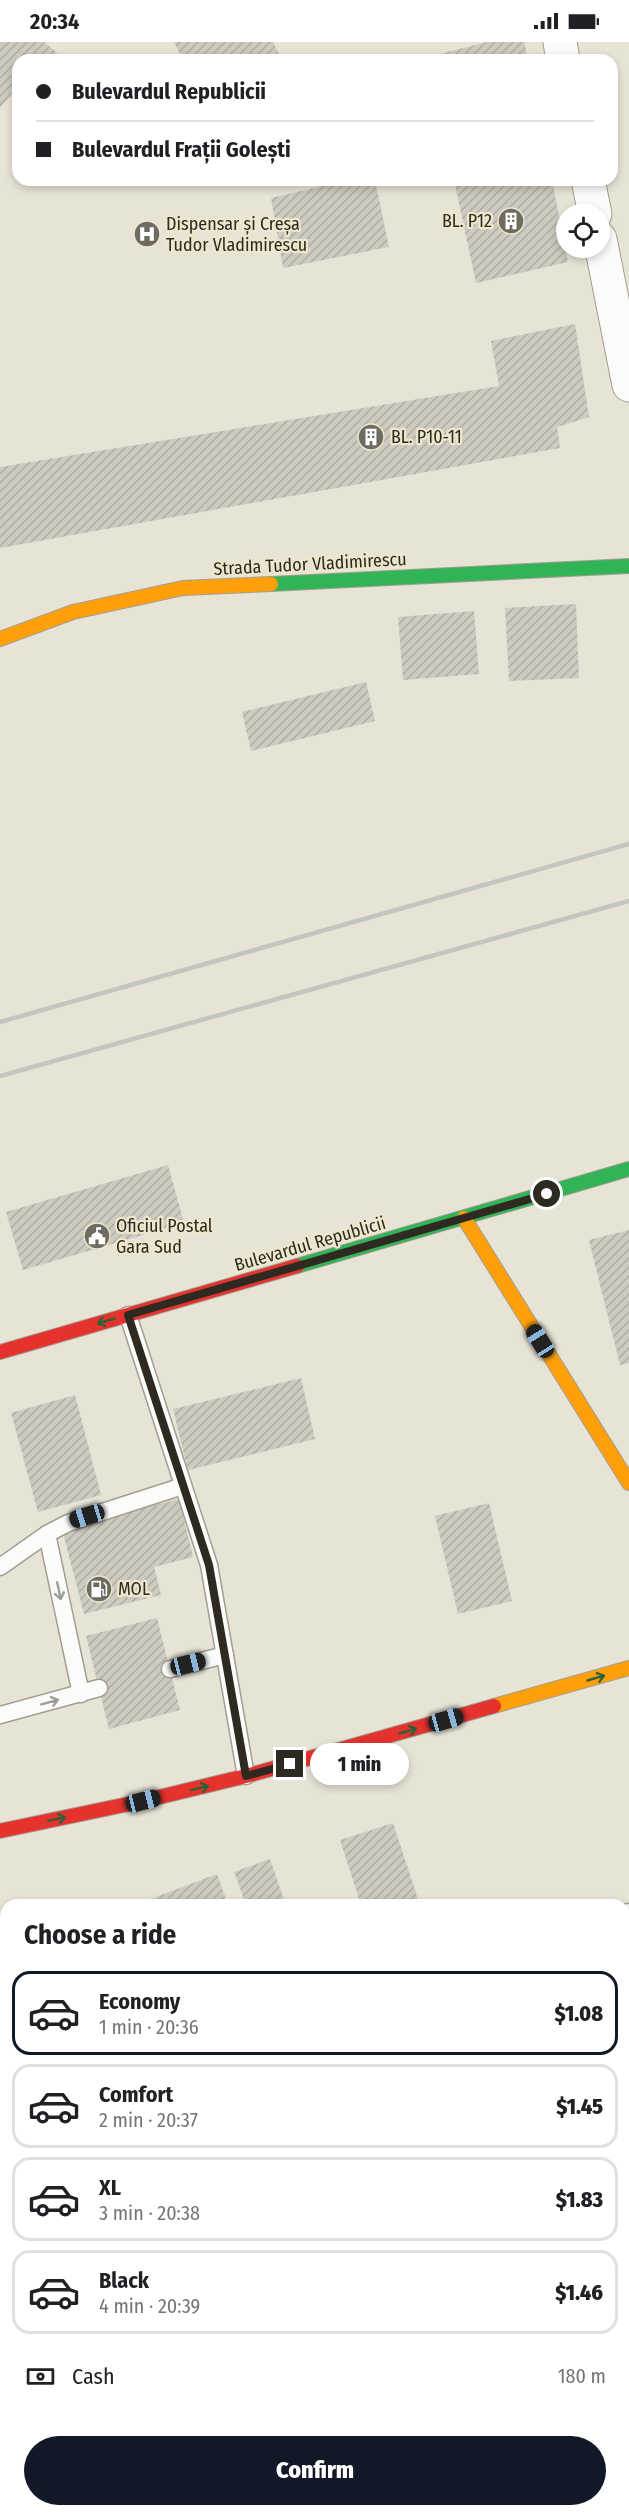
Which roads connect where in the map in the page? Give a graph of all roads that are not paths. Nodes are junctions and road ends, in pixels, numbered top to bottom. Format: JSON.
{"nodes":[{"id":1,"x":589,"y":186,"type":"edge"},
{"id":2,"x":593,"y":204,"type":"edge"},
{"id":3,"x":608,"y":258,"type":"edge"},
{"id":4,"x":620,"y":289,"type":"edge"},
{"id":5,"x":629,"y":385,"type":"edge"},
{"id":6,"x":629,"y":566,"type":"edge"},
{"id":7,"x":0,"y":639,"type":"edge"},
{"id":8,"x":629,"y":1169,"type":"edge"},
{"id":9,"x":464,"y":1218,"type":"junction"},
{"id":10,"x":128,"y":1315,"type":"junction"},
{"id":11,"x":0,"y":1352,"type":"edge"},
{"id":12,"x":629,"y":1483,"type":"edge"},
{"id":13,"x":183,"y":1486,"type":"junction"},
{"id":14,"x":47,"y":1534,"type":"junction"},
{"id":15,"x":0,"y":1567,"type":"edge"},
{"id":16,"x":225,"y":1655,"type":"junction"},
{"id":17,"x":629,"y":1668,"type":"edge"},
{"id":18,"x":170,"y":1669,"type":"dead end"},
{"id":19,"x":99,"y":1688,"type":"dead end"},
{"id":20,"x":81,"y":1694,"type":"junction"},
{"id":21,"x":0,"y":1716,"type":"edge"},
{"id":22,"x":246,"y":1776,"type":"junction"},
{"id":23,"x":0,"y":1831,"type":"edge"}],
"edges":[{"from":1,"to":2,"type":"street"},
{"from":3,"to":4,"type":"street"},
{"from":4,"to":5,"type":"street"},
{"from":6,"to":7,"type":"main road","name":"Strada Tudor Vladimirescu"},
{"from":8,"to":9,"type":"main road","name":"Bulevardul Republicii"},
{"from":9,"to":10,"type":"main road","name":"Bulevardul Republicii"},
{"from":9,"to":12,"type":"main road"},
{"from":10,"to":11,"type":"main road","name":"Bulevardul Republicii","one_way":true},
{"from":10,"to":13,"type":"lane"},
{"from":13,"to":14,"type":"lane"},
{"from":13,"to":16,"type":"lane"},
{"from":14,"to":15,"type":"lane"},
{"from":14,"to":20,"type":"lane","one_way":true},
{"from":16,"to":18,"type":"lane"},
{"from":16,"to":22,"type":"lane"},
{"from":22,"to":17,"type":"main road","one_way":true},
{"from":19,"to":20,"type":"lane"},
{"from":21,"to":20,"type":"lane","one_way":true},
{"from":23,"to":22,"type":"main road","one_way":true}]}
